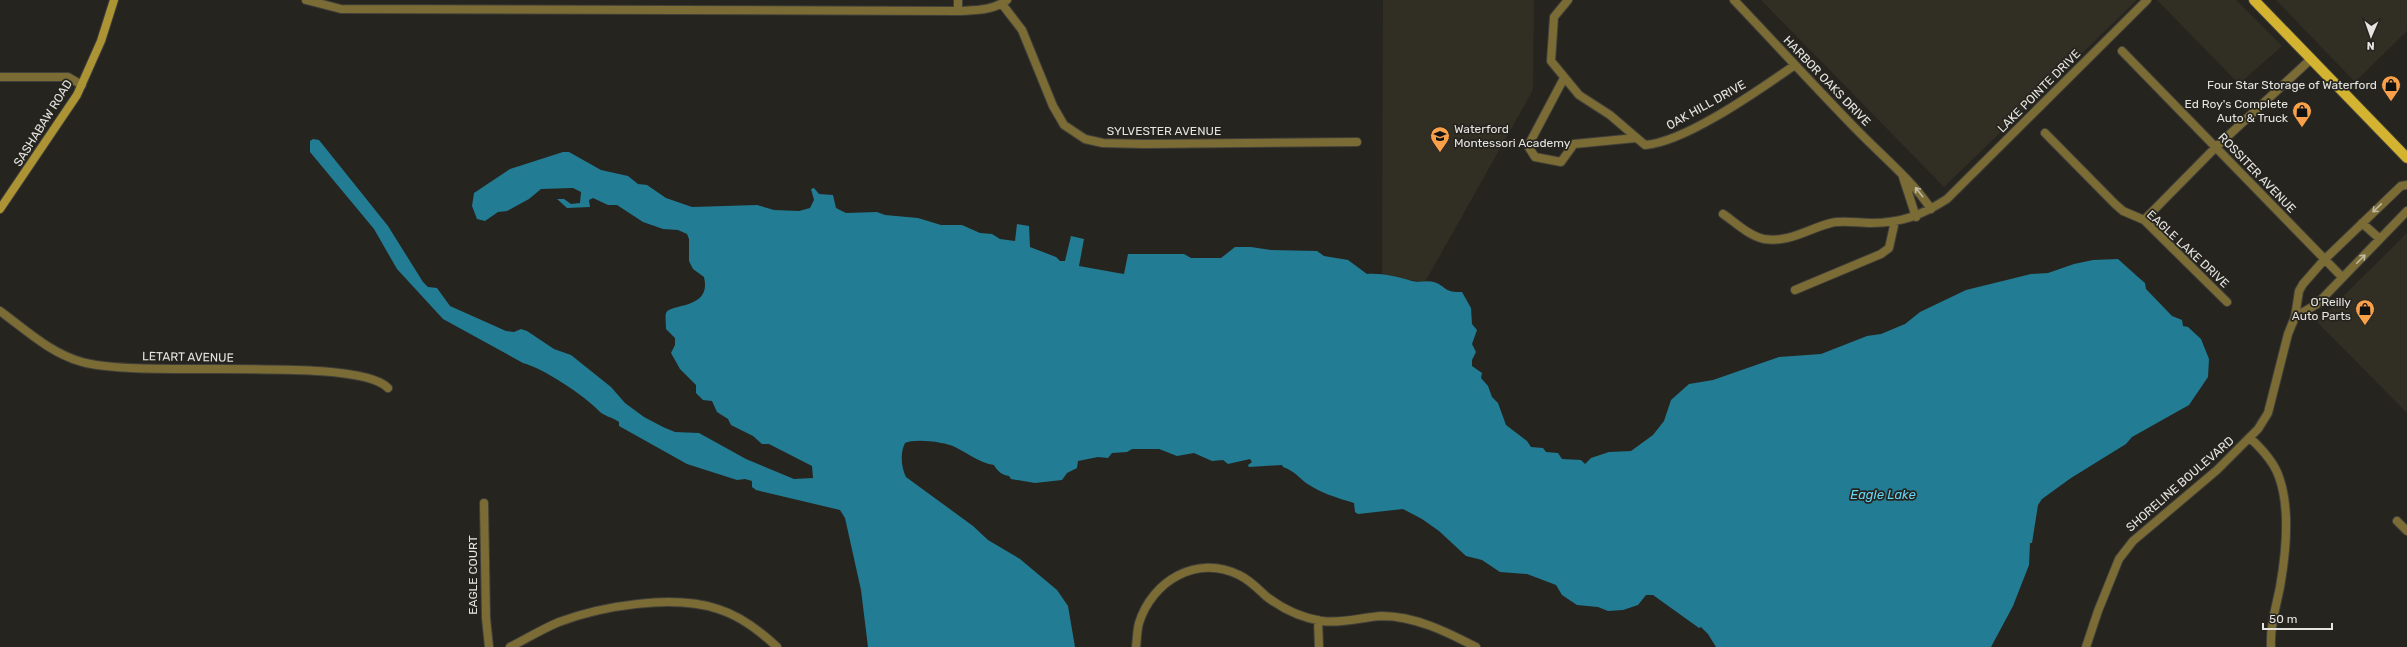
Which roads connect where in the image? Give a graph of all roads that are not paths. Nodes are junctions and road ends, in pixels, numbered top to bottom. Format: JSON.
{"nodes":[{"id":1,"x":114,"y":0,"type":"edge"},
{"id":2,"x":306,"y":0,"type":"edge"},
{"id":3,"x":958,"y":0,"type":"edge"},
{"id":4,"x":1568,"y":0,"type":"edge"},
{"id":5,"x":1734,"y":0,"type":"edge"},
{"id":6,"x":2147,"y":0,"type":"edge"},
{"id":7,"x":2254,"y":0,"type":"edge"},
{"id":8,"x":1005,"y":2,"type":"edge"},
{"id":9,"x":958,"y":11,"type":"junction"},
{"id":10,"x":2122,"y":51,"type":"dead end"},
{"id":11,"x":2311,"y":59,"type":"junction"},
{"id":12,"x":1795,"y":65,"type":"junction"},
{"id":13,"x":0,"y":77,"type":"edge"},
{"id":14,"x":1564,"y":78,"type":"junction"},
{"id":15,"x":82,"y":85,"type":"junction"},
{"id":16,"x":2045,"y":133,"type":"dead end"},
{"id":17,"x":1636,"y":138,"type":"junction"},
{"id":18,"x":1357,"y":142,"type":"dead end"},
{"id":19,"x":2215,"y":148,"type":"junction"},
{"id":20,"x":2407,"y":158,"type":"edge"},
{"id":21,"x":1903,"y":177,"type":"junction"},
{"id":22,"x":2407,"y":185,"type":"edge"},
{"id":23,"x":1931,"y":209,"type":"junction"},
{"id":24,"x":0,"y":210,"type":"edge"},
{"id":25,"x":2407,"y":211,"type":"edge"},
{"id":26,"x":1723,"y":214,"type":"dead end"},
{"id":27,"x":1916,"y":217,"type":"junction"},
{"id":28,"x":2144,"y":220,"type":"junction"},
{"id":29,"x":1895,"y":221,"type":"junction"},
{"id":30,"x":2362,"y":222,"type":"junction"},
{"id":31,"x":2380,"y":240,"type":"junction"},
{"id":32,"x":2324,"y":260,"type":"junction"},
{"id":33,"x":2342,"y":277,"type":"junction"},
{"id":34,"x":1794,"y":290,"type":"dead end"},
{"id":35,"x":2227,"y":302,"type":"dead end"},
{"id":36,"x":0,"y":311,"type":"edge"},
{"id":37,"x":2295,"y":317,"type":"junction"},
{"id":38,"x":388,"y":388,"type":"dead end"},
{"id":39,"x":2250,"y":438,"type":"junction"},
{"id":40,"x":484,"y":503,"type":"dead end"},
{"id":41,"x":2397,"y":521,"type":"dead end"},
{"id":42,"x":2407,"y":531,"type":"edge"},
{"id":43,"x":1318,"y":620,"type":"junction"},
{"id":44,"x":489,"y":647,"type":"edge"},
{"id":45,"x":510,"y":647,"type":"edge"},
{"id":46,"x":777,"y":647,"type":"edge"},
{"id":47,"x":1136,"y":647,"type":"edge"},
{"id":48,"x":1319,"y":647,"type":"edge"},
{"id":49,"x":1476,"y":647,"type":"edge"},
{"id":50,"x":2086,"y":647,"type":"edge"},
{"id":51,"x":2271,"y":647,"type":"edge"}],
"edges":[{"from":1,"to":15,"type":"street","name":"SASHABAW ROAD"},
{"from":2,"to":9,"type":"street"},
{"from":3,"to":9,"type":"street"},
{"from":4,"to":14,"type":"street","name":"OAK HILL DRIVE"},
{"from":5,"to":12,"type":"street","name":"HARBOR OAKS DRIVE"},
{"from":6,"to":23,"type":"street","name":"LAKE POINTE DRIVE"},
{"from":7,"to":11,"type":"main road"},
{"from":8,"to":9,"type":"street"},
{"from":8,"to":18,"type":"street","name":"SYLVESTER AVENUE"},
{"from":10,"to":19,"type":"street","name":"ROSSITER AVENUE"},
{"from":11,"to":19,"type":"street"},
{"from":11,"to":20,"type":"main road"},
{"from":12,"to":17,"type":"street","name":"OAK HILL DRIVE"},
{"from":12,"to":21,"type":"street","name":"HARBOR OAKS DRIVE"},
{"from":13,"to":15,"type":"street"},
{"from":14,"to":17,"type":"street","name":"OAK HILL DRIVE"},
{"from":14,"to":17,"type":"street"},
{"from":15,"to":24,"type":"street","name":"SASHABAW ROAD"},
{"from":16,"to":28,"type":"street","name":"EAGLE LAKE DRIVE"},
{"from":19,"to":28,"type":"street"},
{"from":19,"to":32,"type":"street","name":"ROSSITER AVENUE"},
{"from":23,"to":21,"type":"street","name":"HARBOR OAKS DRIVE","one_way":true},
{"from":21,"to":27,"type":"street"},
{"from":22,"to":30,"type":"street","name":"SHORELINE BOULEVARD","one_way":true},
{"from":23,"to":27,"type":"street","name":"LAKE POINTE DRIVE"},
{"from":25,"to":31,"type":"street"},
{"from":26,"to":29,"type":"street","name":"LAKE POINTE DRIVE"},
{"from":27,"to":29,"type":"street","name":"LAKE POINTE DRIVE"},
{"from":28,"to":35,"type":"street","name":"EAGLE LAKE DRIVE"},
{"from":29,"to":34,"type":"street"},
{"from":30,"to":31,"type":"street"},
{"from":30,"to":32,"type":"street","name":"SHORELINE BOULEVARD"},
{"from":33,"to":31,"type":"street","one_way":true},
{"from":32,"to":33,"type":"street","name":"ROSSITER AVENUE"},
{"from":32,"to":37,"type":"street","name":"SHORELINE BOULEVARD"},
{"from":33,"to":37,"type":"street"},
{"from":36,"to":38,"type":"street","name":"LETART AVENUE"},
{"from":37,"to":39,"type":"street","name":"SHORELINE BOULEVARD"},
{"from":39,"to":50,"type":"street","name":"SHORELINE BOULEVARD"},
{"from":39,"to":51,"type":"street"},
{"from":40,"to":44,"type":"street","name":"EAGLE COURT"},
{"from":41,"to":42,"type":"street"},
{"from":43,"to":47,"type":"street"},
{"from":43,"to":48,"type":"street"},
{"from":43,"to":49,"type":"street"},
{"from":45,"to":46,"type":"street"}]}
